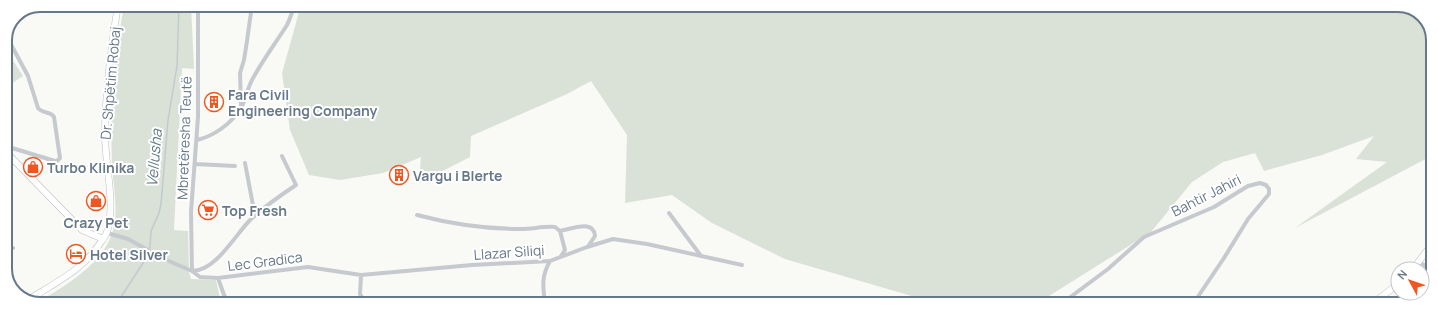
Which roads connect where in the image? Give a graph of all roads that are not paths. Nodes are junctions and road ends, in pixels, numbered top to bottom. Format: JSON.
{"nodes":[{"id":1,"x":117,"y":12,"type":"edge"},
{"id":2,"x":198,"y":12,"type":"edge"},
{"id":3,"x":251,"y":12,"type":"edge"},
{"id":4,"x":292,"y":12,"type":"edge"},
{"id":5,"x":12,"y":46,"type":"edge"},
{"id":6,"x":240,"y":108,"type":"junction"},
{"id":7,"x":196,"y":140,"type":"junction"},
{"id":8,"x":12,"y":148,"type":"edge"},
{"id":9,"x":282,"y":156,"type":"dead end"},
{"id":10,"x":12,"y":158,"type":"edge"},
{"id":11,"x":245,"y":162,"type":"dead end"},
{"id":12,"x":195,"y":164,"type":"junction"},
{"id":13,"x":235,"y":166,"type":"dead end"},
{"id":14,"x":669,"y":213,"type":"dead end"},
{"id":15,"x":417,"y":215,"type":"dead end"},
{"id":16,"x":255,"y":216,"type":"junction"},
{"id":17,"x":560,"y":231,"type":"junction"},
{"id":18,"x":107,"y":233,"type":"junction"},
{"id":19,"x":103,"y":239,"type":"junction"},
{"id":20,"x":587,"y":247,"type":"junction"},
{"id":21,"x":1426,"y":252,"type":"edge"},
{"id":22,"x":561,"y":256,"type":"junction"},
{"id":23,"x":701,"y":256,"type":"junction"},
{"id":24,"x":550,"y":261,"type":"junction"},
{"id":25,"x":1420,"y":261,"type":"edge"},
{"id":26,"x":742,"y":265,"type":"dead end"},
{"id":27,"x":192,"y":271,"type":"junction"},
{"id":28,"x":361,"y":275,"type":"junction"},
{"id":29,"x":218,"y":278,"type":"junction"},
{"id":30,"x":1390,"y":290,"type":"edge"},
{"id":31,"x":34,"y":296,"type":"edge"},
{"id":32,"x":225,"y":297,"type":"edge"},
{"id":33,"x":362,"y":297,"type":"edge"},
{"id":34,"x":544,"y":297,"type":"edge"},
{"id":35,"x":1070,"y":297,"type":"edge"},
{"id":36,"x":1198,"y":297,"type":"edge"},
{"id":37,"x":1381,"y":297,"type":"edge"}],
"edges":[{"from":1,"to":18,"type":"street","name":"Dr. Shpëtim Robaj"},
{"from":2,"to":7,"type":"street","name":"Mbretëresha Teutë"},
{"from":3,"to":6,"type":"street"},
{"from":4,"to":6,"type":"street"},
{"from":5,"to":8,"type":"street"},
{"from":6,"to":7,"type":"street"},
{"from":7,"to":12,"type":"street","name":"Mbretëresha Teutë"},
{"from":9,"to":16,"type":"street"},
{"from":10,"to":19,"type":"street"},
{"from":11,"to":16,"type":"street"},
{"from":12,"to":13,"type":"street"},
{"from":12,"to":27,"type":"street","name":"Mbretëresha Teutë"},
{"from":14,"to":23,"type":"street"},
{"from":15,"to":17,"type":"street"},
{"from":16,"to":27,"type":"street"},
{"from":17,"to":20,"type":"street"},
{"from":17,"to":22,"type":"street"},
{"from":18,"to":19,"type":"street"},
{"from":18,"to":27,"type":"street","name":"Lec Gradica"},
{"from":19,"to":31,"type":"street"},
{"from":20,"to":22,"type":"street","name":"Llazar Siliqi"},
{"from":20,"to":23,"type":"street","name":"Llazar Siliqi"},
{"from":21,"to":25,"type":"street"},
{"from":22,"to":24,"type":"street","name":"Llazar Siliqi"},
{"from":23,"to":26,"type":"street","name":"Llazar Siliqi"},
{"from":24,"to":28,"type":"street","name":"Llazar Siliqi"},
{"from":24,"to":34,"type":"street"},
{"from":27,"to":29,"type":"street","name":"Lec Gradica"},
{"from":28,"to":29,"type":"street","name":"Lec Gradica"},
{"from":28,"to":33,"type":"street"},
{"from":29,"to":32,"type":"street","name":"Lec Gradica"},
{"from":30,"to":37,"type":"street"},
{"from":35,"to":36,"type":"street","name":"Bahtir Jahiri"}]}
